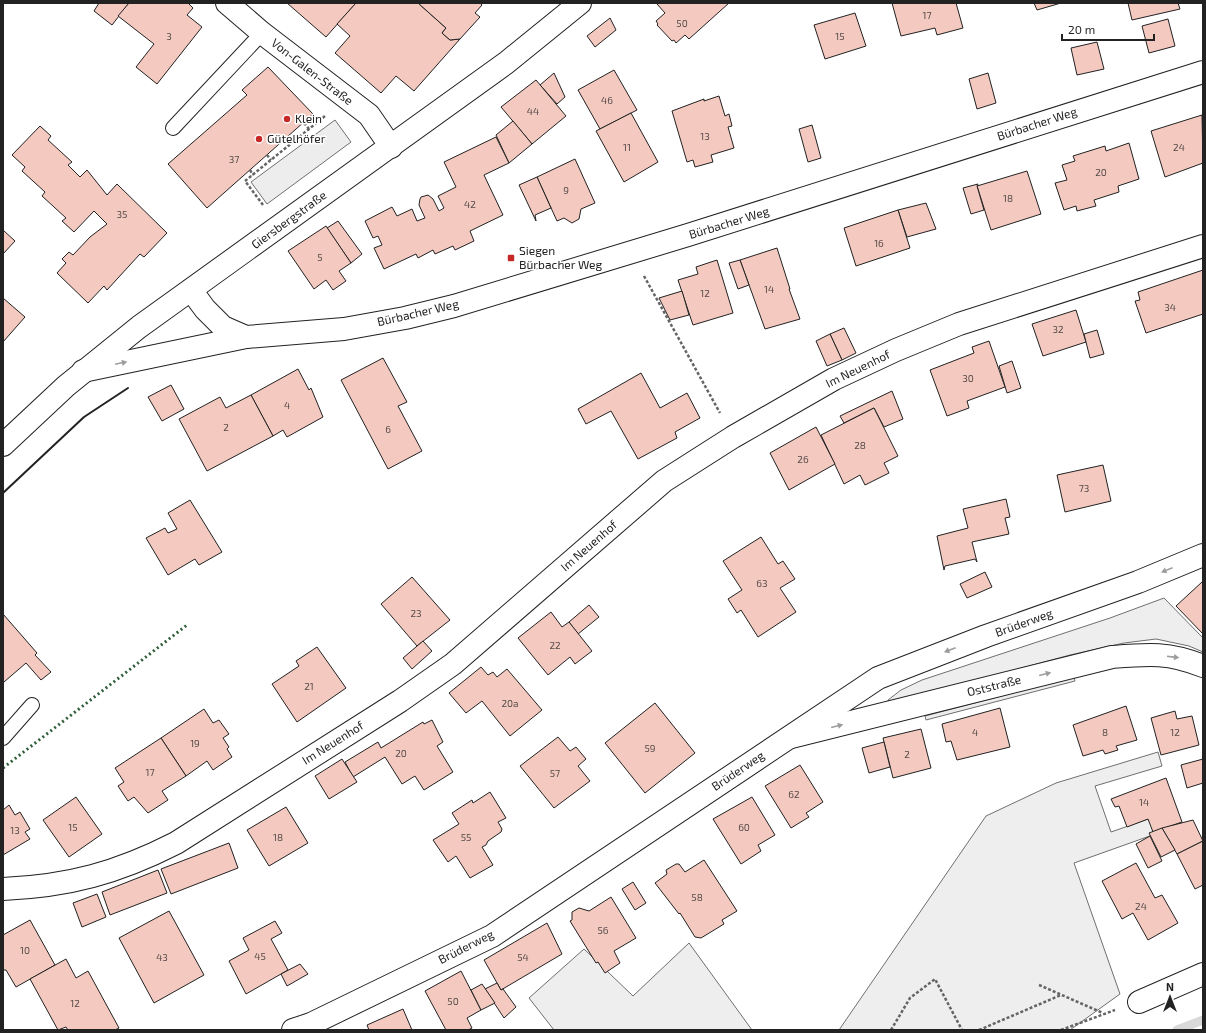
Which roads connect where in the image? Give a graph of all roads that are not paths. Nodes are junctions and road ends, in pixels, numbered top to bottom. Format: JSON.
{"nodes":[{"id":1,"x":226,"y":3,"type":"edge"},
{"id":2,"x":580,"y":3,"type":"edge"},
{"id":3,"x":262,"y":33,"type":"junction"},
{"id":4,"x":1203,"y":72,"type":"edge"},
{"id":5,"x":173,"y":128,"type":"dead end"},
{"id":6,"x":391,"y":147,"type":"junction"},
{"id":7,"x":1203,"y":246,"type":"edge"},
{"id":8,"x":191,"y":290,"type":"junction"},
{"id":9,"x":246,"y":337,"type":"junction"},
{"id":10,"x":83,"y":371,"type":"junction"},
{"id":11,"x":3,"y":445,"type":"edge"},
{"id":12,"x":1203,"y":555,"type":"edge"},
{"id":13,"x":1203,"y":666,"type":"edge"},
{"id":14,"x":32,"y":705,"type":"dead end"},
{"id":15,"x":3,"y":738,"type":"edge"},
{"id":16,"x":786,"y":738,"type":"junction"},
{"id":17,"x":3,"y":889,"type":"edge"},
{"id":18,"x":1203,"y":974,"type":"edge"},
{"id":19,"x":1139,"y":1002,"type":"road end"},
{"id":20,"x":293,"y":1030,"type":"edge"}],
"edges":[{"from":1,"to":3,"type":"street","name":"Von-Galen-Straße"},
{"from":2,"to":6,"type":"street","name":"Giersbergstraße"},
{"from":3,"to":5,"type":"lane"},
{"from":3,"to":6,"type":"street","name":"Von-Galen-Straße"},
{"from":4,"to":9,"type":"street","name":"Bürbacher Weg"},
{"from":6,"to":8,"type":"street","name":"Giersbergstraße"},
{"from":7,"to":17,"type":"street","name":"Im Neuenhof"},
{"from":8,"to":9,"type":"street","name":"Bürbacher Weg"},
{"from":8,"to":10,"type":"street","name":"Giersbergstraße"},
{"from":10,"to":9,"type":"street","name":"Bürbacher Weg","one_way":true},
{"from":10,"to":11,"type":"street","name":"Giersbergstraße"},
{"from":12,"to":16,"type":"street","name":"Brüderweg","one_way":true},
{"from":16,"to":13,"type":"street","name":"Oststraße","one_way":true},
{"from":14,"to":15,"type":"lane"},
{"from":16,"to":20,"type":"street","name":"Brüderweg"},
{"from":18,"to":19,"type":"street"}]}
